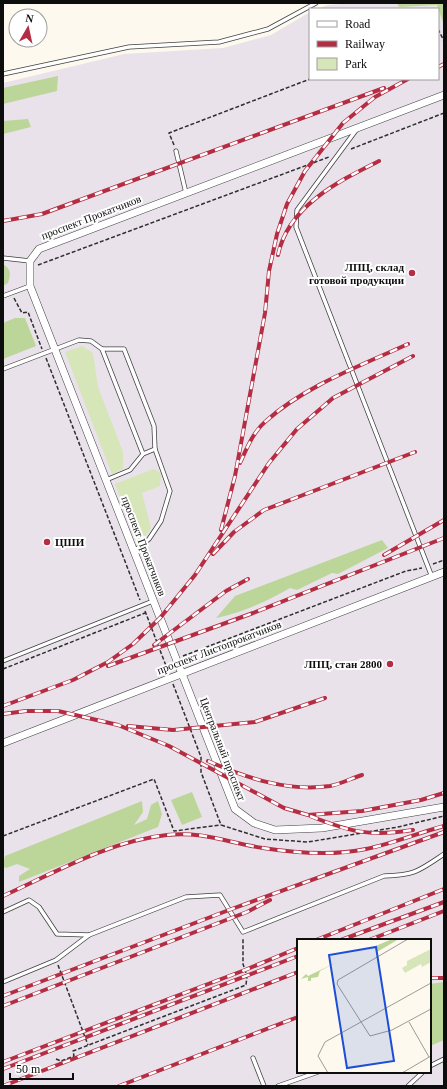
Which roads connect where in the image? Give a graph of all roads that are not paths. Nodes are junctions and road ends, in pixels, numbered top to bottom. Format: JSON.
{"nodes":[{"id":1,"x":316,"y":3,"type":"edge"},
{"id":2,"x":3,"y":74,"type":"edge"},
{"id":3,"x":444,"y":95,"type":"edge"},
{"id":4,"x":358,"y":128,"type":"junction"},
{"id":5,"x":176,"y":151,"type":"dead end"},
{"id":6,"x":186,"y":193,"type":"junction"},
{"id":7,"x":3,"y":258,"type":"edge"},
{"id":8,"x":30,"y":264,"type":"junction"},
{"id":9,"x":30,"y":286,"type":"junction"},
{"id":10,"x":3,"y":296,"type":"edge"},
{"id":11,"x":55,"y":349,"type":"junction"},
{"id":12,"x":102,"y":349,"type":"junction"},
{"id":13,"x":3,"y":369,"type":"edge"},
{"id":14,"x":155,"y":449,"type":"junction"},
{"id":15,"x":143,"y":454,"type":"junction"},
{"id":16,"x":106,"y":480,"type":"junction"},
{"id":17,"x":134,"y":551,"type":"junction"},
{"id":18,"x":444,"y":572,"type":"edge"},
{"id":19,"x":432,"y":577,"type":"junction"},
{"id":20,"x":154,"y":601,"type":"junction"},
{"id":21,"x":3,"y":661,"type":"edge"},
{"id":22,"x":182,"y":674,"type":"junction"},
{"id":23,"x":3,"y":743,"type":"edge"},
{"id":24,"x":444,"y":806,"type":"edge"},
{"id":25,"x":444,"y":854,"type":"edge"},
{"id":26,"x":3,"y":912,"type":"edge"},
{"id":27,"x":89,"y":935,"type":"junction"},
{"id":28,"x":3,"y":982,"type":"edge"},
{"id":29,"x":253,"y":1058,"type":"dead end"},
{"id":30,"x":444,"y":1059,"type":"edge"},
{"id":31,"x":431,"y":1066,"type":"edge"},
{"id":32,"x":315,"y":1073,"type":"edge"},
{"id":33,"x":422,"y":1073,"type":"edge"},
{"id":34,"x":264,"y":1086,"type":"edge"},
{"id":35,"x":278,"y":1086,"type":"edge"},
{"id":36,"x":408,"y":1086,"type":"edge"}],
"edges":[{"from":1,"to":2,"type":"lane"},
{"from":3,"to":4,"type":"street","name":"проспект Прокатчиков"},
{"from":4,"to":6,"type":"street","name":"проспект Прокатчиков"},
{"from":4,"to":19,"type":"lane"},
{"from":5,"to":6,"type":"lane"},
{"from":6,"to":8,"type":"street","name":"проспект Прокатчиков"},
{"from":7,"to":8,"type":"lane"},
{"from":8,"to":9,"type":"street","name":"проспект Прокатчиков"},
{"from":9,"to":10,"type":"lane"},
{"from":9,"to":11,"type":"street","name":"проспект Прокатчиков"},
{"from":11,"to":12,"type":"lane"},
{"from":11,"to":13,"type":"lane"},
{"from":11,"to":16,"type":"street","name":"проспект Прокатчиков"},
{"from":12,"to":14,"type":"lane"},
{"from":12,"to":15,"type":"lane"},
{"from":14,"to":15,"type":"lane"},
{"from":14,"to":17,"type":"lane"},
{"from":15,"to":16,"type":"lane"},
{"from":16,"to":17,"type":"street","name":"проспект Прокатчиков"},
{"from":17,"to":20,"type":"street","name":"проспект Прокатчиков"},
{"from":18,"to":19,"type":"street","name":"проспект Листопрокатчиков"},
{"from":19,"to":22,"type":"street","name":"проспект Листопрокатчиков"},
{"from":20,"to":21,"type":"lane"},
{"from":20,"to":22,"type":"street","name":"проспект Прокатчиков"},
{"from":22,"to":23,"type":"street","name":"проспект Листопрокатчиков"},
{"from":22,"to":24,"type":"street","name":"Центральный проспект"},
{"from":25,"to":27,"type":"lane"},
{"from":26,"to":27,"type":"lane"},
{"from":27,"to":28,"type":"lane"},
{"from":29,"to":34,"type":"lane"},
{"from":30,"to":31,"type":"lane"},
{"from":32,"to":35,"type":"lane"},
{"from":33,"to":36,"type":"lane"}]}
